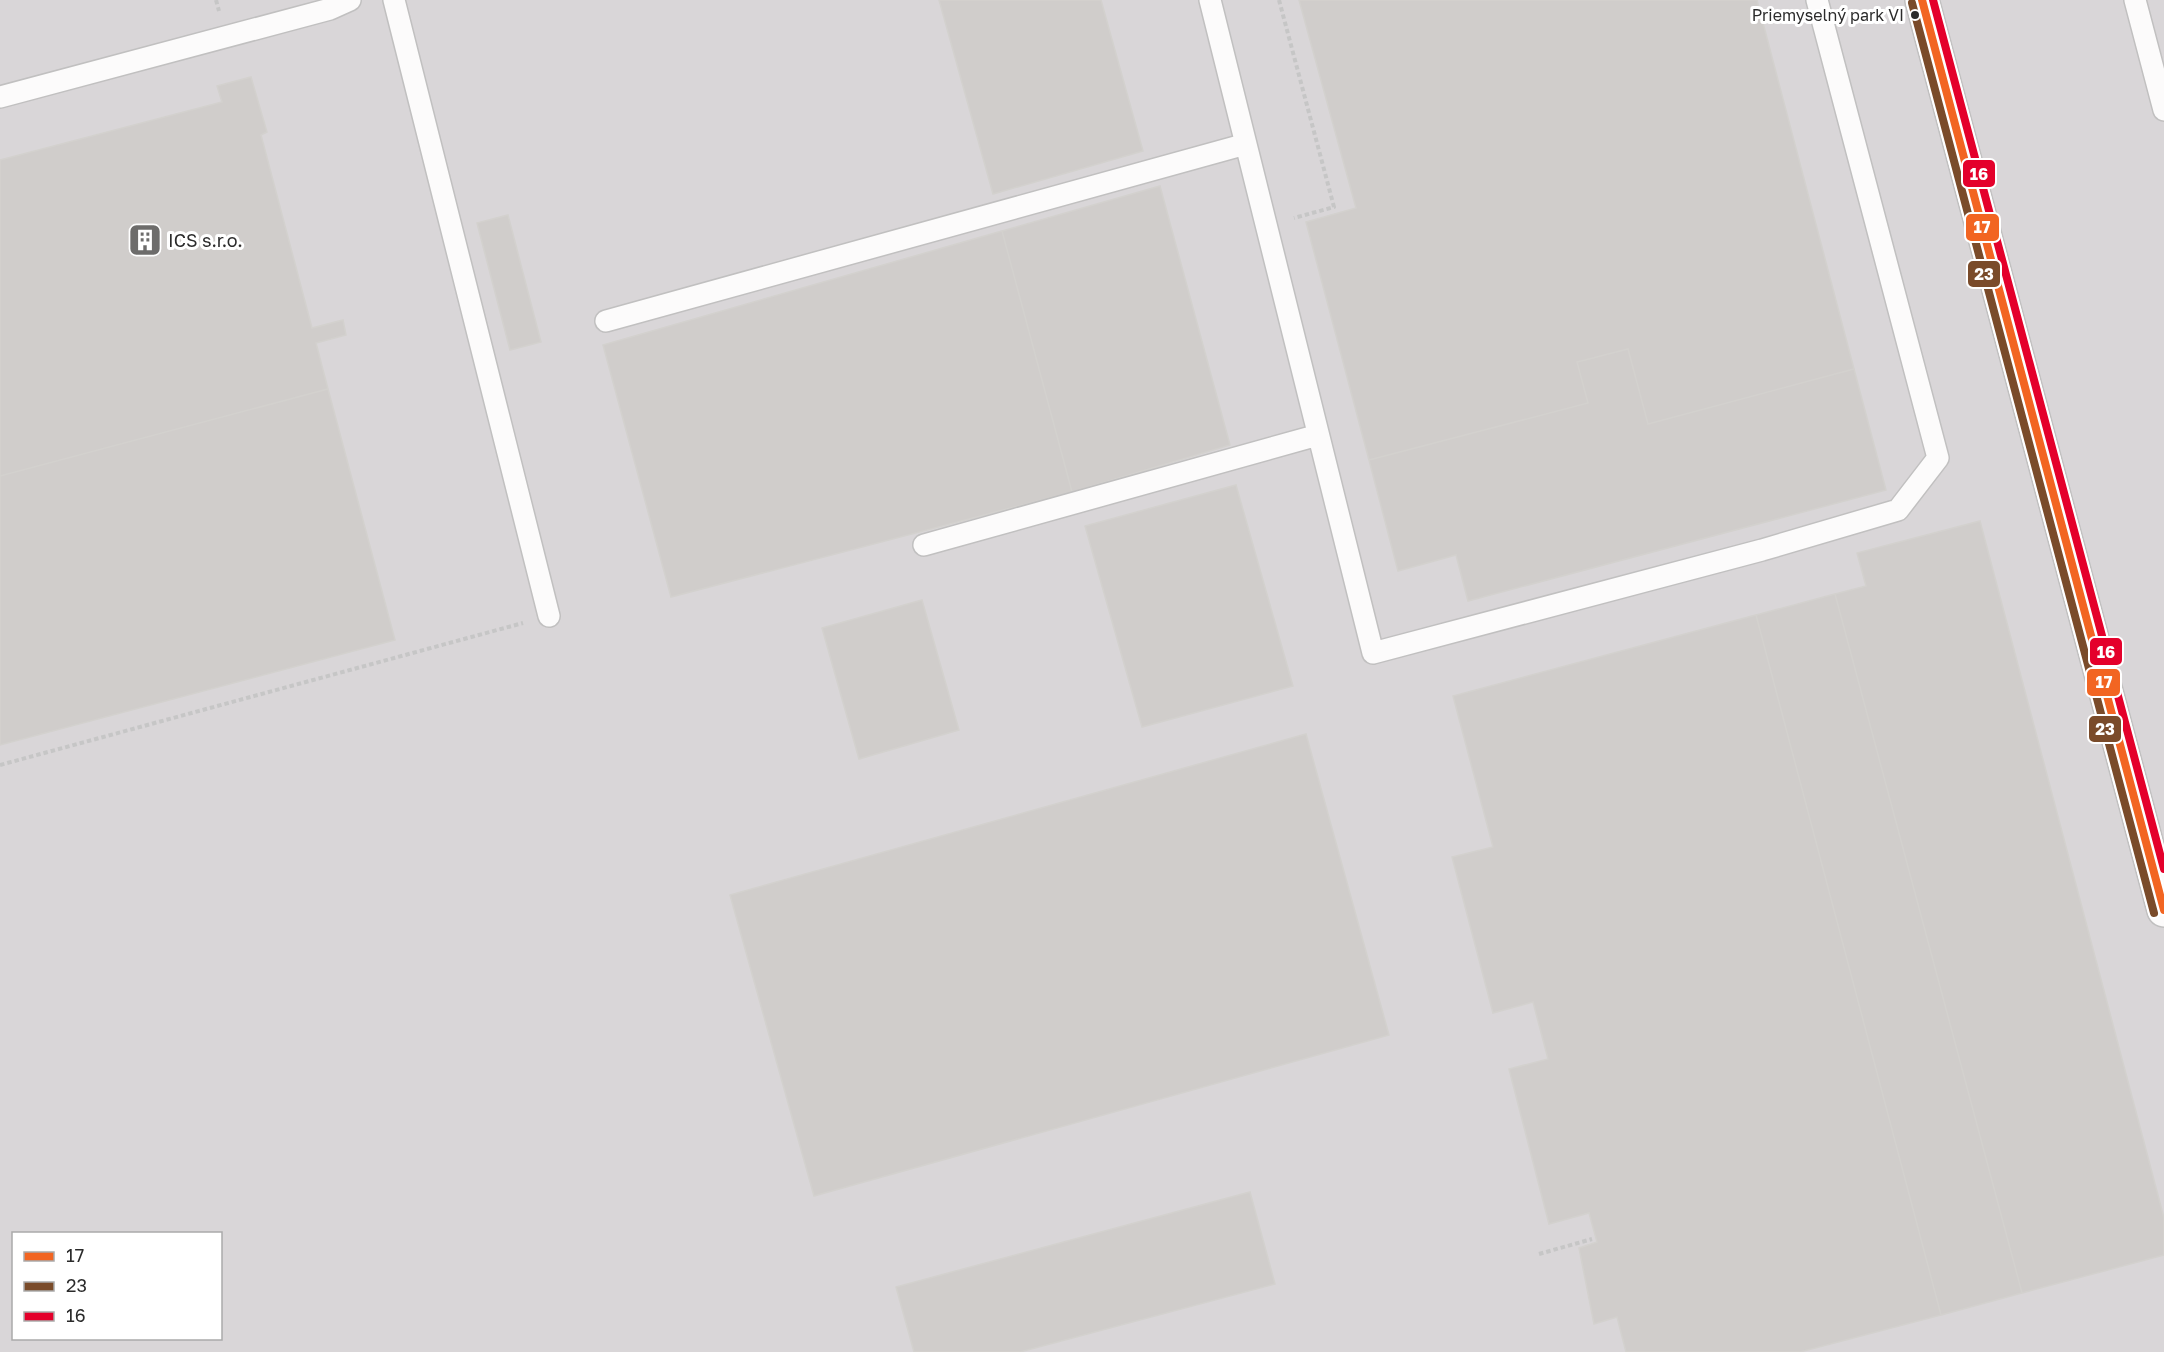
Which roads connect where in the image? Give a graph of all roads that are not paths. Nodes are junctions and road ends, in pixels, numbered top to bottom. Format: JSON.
{"nodes":[{"id":1,"x":350,"y":0,"type":"edge"},
{"id":2,"x":394,"y":0,"type":"edge"},
{"id":3,"x":1210,"y":0,"type":"edge"},
{"id":4,"x":1817,"y":0,"type":"edge"},
{"id":5,"x":1922,"y":0,"type":"edge"},
{"id":6,"x":2135,"y":0,"type":"edge"},
{"id":7,"x":0,"y":97,"type":"edge"},
{"id":8,"x":2164,"y":110,"type":"edge"},
{"id":9,"x":1246,"y":144,"type":"junction"},
{"id":10,"x":606,"y":321,"type":"dead end"},
{"id":11,"x":1318,"y":435,"type":"junction"},
{"id":12,"x":924,"y":545,"type":"dead end"},
{"id":13,"x":549,"y":616,"type":"road end"},
{"id":14,"x":2155,"y":839,"type":"edge"},
{"id":15,"x":2164,"y":906,"type":"edge"}],
"edges":[{"from":1,"to":7,"type":"lane"},
{"from":2,"to":13,"type":"lane"},
{"from":3,"to":9,"type":"lane"},
{"from":4,"to":11,"type":"lane"},
{"from":5,"to":14,"type":"street"},
{"from":6,"to":8,"type":"lane"},
{"from":9,"to":10,"type":"lane"},
{"from":9,"to":11,"type":"lane"},
{"from":11,"to":12,"type":"lane"},
{"from":14,"to":15,"type":"street"}]}
